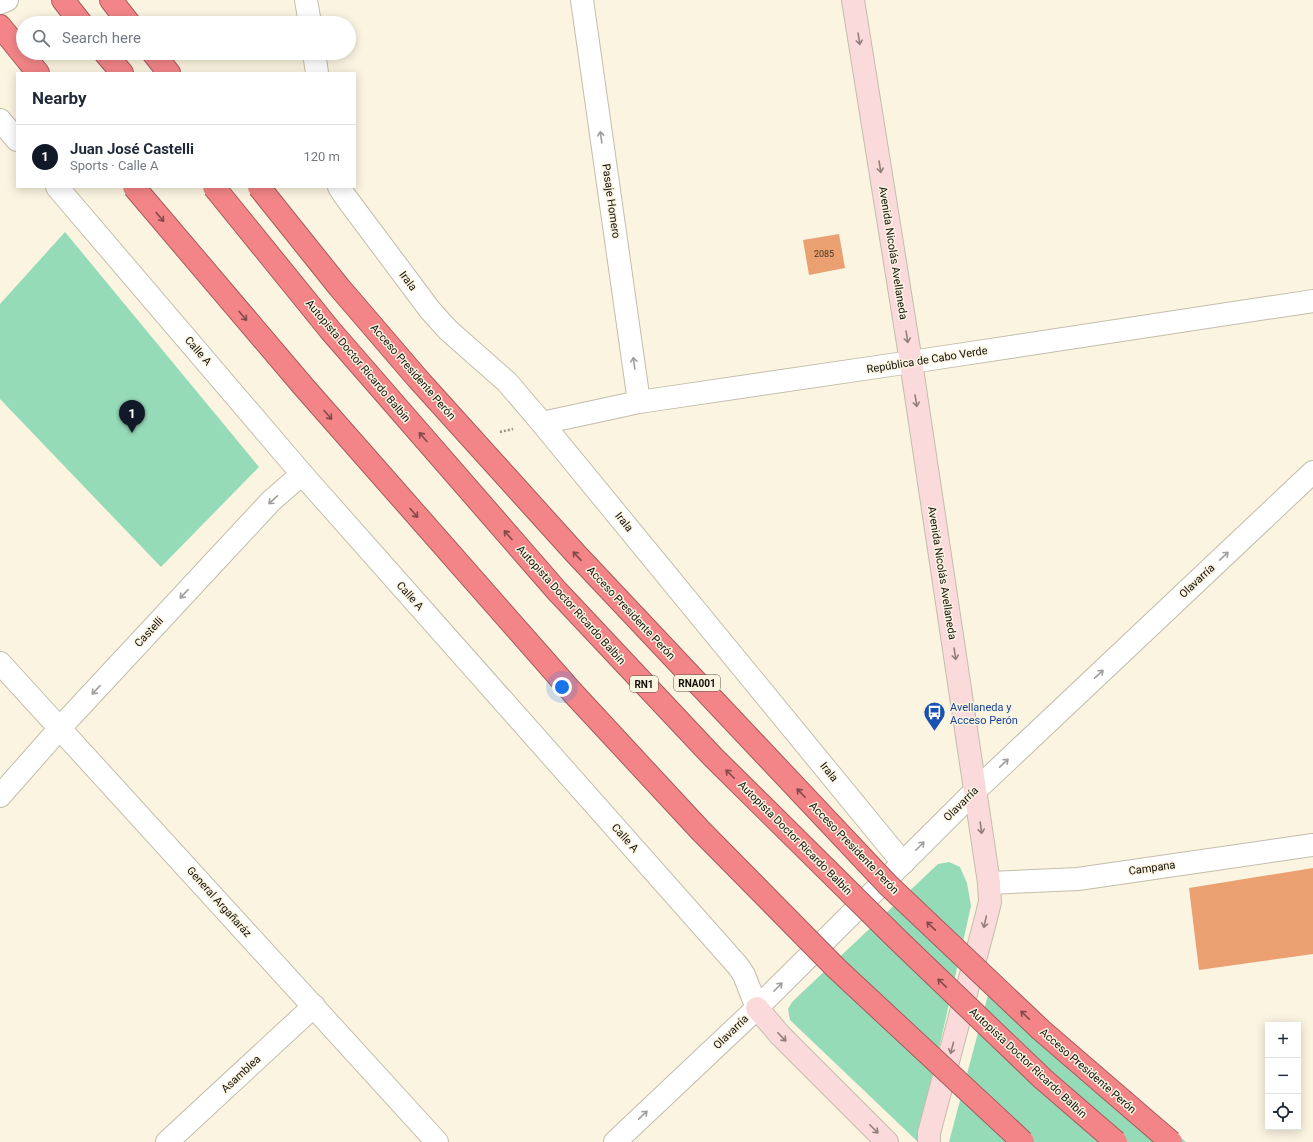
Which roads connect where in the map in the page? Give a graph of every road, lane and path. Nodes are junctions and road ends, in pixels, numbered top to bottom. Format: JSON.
{"nodes":[{"id":1,"x":7,"y":0,"type":"edge"},
{"id":2,"x":63,"y":0,"type":"edge"},
{"id":3,"x":111,"y":0,"type":"edge"},
{"id":4,"x":306,"y":0,"type":"edge"},
{"id":5,"x":582,"y":0,"type":"edge"},
{"id":6,"x":853,"y":0,"type":"edge"},
{"id":7,"x":0,"y":3,"type":"edge"},
{"id":8,"x":76,"y":16,"type":"edge"},
{"id":9,"x":124,"y":16,"type":"edge"},
{"id":10,"x":309,"y":16,"type":"edge"},
{"id":11,"x":0,"y":26,"type":"edge"},
{"id":12,"x":16,"y":46,"type":"edge"},
{"id":13,"x":27,"y":60,"type":"edge"},
{"id":14,"x":112,"y":60,"type":"edge"},
{"id":15,"x":159,"y":60,"type":"edge"},
{"id":16,"x":315,"y":60,"type":"edge"},
{"id":17,"x":37,"y":72,"type":"edge"},
{"id":18,"x":121,"y":72,"type":"edge"},
{"id":19,"x":168,"y":72,"type":"edge"},
{"id":20,"x":317,"y":72,"type":"edge"},
{"id":21,"x":0,"y":120,"type":"edge"},
{"id":22,"x":16,"y":139,"type":"edge"},
{"id":23,"x":58,"y":188,"type":"edge"},
{"id":24,"x":135,"y":188,"type":"edge"},
{"id":25,"x":215,"y":188,"type":"edge"},
{"id":26,"x":260,"y":188,"type":"edge"},
{"id":27,"x":340,"y":188,"type":"edge"},
{"id":28,"x":1313,"y":301,"type":"edge"},
{"id":29,"x":911,"y":362,"type":"junction"},
{"id":30,"x":640,"y":402,"type":"junction"},
{"id":31,"x":542,"y":423,"type":"junction"},
{"id":32,"x":1313,"y":472,"type":"edge"},
{"id":33,"x":302,"y":474,"type":"junction"},
{"id":34,"x":0,"y":663,"type":"edge"},
{"id":35,"x":60,"y":728,"type":"junction"},
{"id":36,"x":976,"y":790,"type":"junction"},
{"id":37,"x":0,"y":796,"type":"edge"},
{"id":38,"x":1313,"y":845,"type":"edge"},
{"id":39,"x":903,"y":863,"type":"junction"},
{"id":40,"x":989,"y":883,"type":"junction"},
{"id":41,"x":314,"y":1006,"type":"junction"},
{"id":42,"x":757,"y":1008,"type":"junction"},
{"id":43,"x":167,"y":1142,"type":"edge"},
{"id":44,"x":437,"y":1142,"type":"edge"},
{"id":45,"x":615,"y":1142,"type":"edge"},
{"id":46,"x":887,"y":1142,"type":"edge"},
{"id":47,"x":929,"y":1142,"type":"edge"},
{"id":48,"x":1023,"y":1142,"type":"edge"},
{"id":49,"x":1116,"y":1142,"type":"edge"},
{"id":50,"x":1171,"y":1142,"type":"edge"}],
"edges":[{"from":1,"to":7,"type":"street"},
{"from":2,"to":8,"type":"highway"},
{"from":3,"to":9,"type":"highway"},
{"from":4,"to":10,"type":"street"},
{"from":30,"to":5,"type":"street","name":"Pasaje Homero","one_way":true},
{"from":6,"to":29,"type":"main road","name":"Avenida Nicolás Avellaneda","one_way":true},
{"from":11,"to":12,"type":"highway"},
{"from":13,"to":17,"type":"highway"},
{"from":14,"to":18,"type":"highway"},
{"from":15,"to":19,"type":"highway"},
{"from":16,"to":20,"type":"street"},
{"from":21,"to":22,"type":"street"},
{"from":23,"to":33,"type":"street","name":"Calle A"},
{"from":24,"to":48,"type":"highway","one_way":true,"bridge":true},
{"from":49,"to":25,"type":"highway","name":"Autopista Doctor Ricardo Balbín","number":"RN1","one_way":true,"bridge":true},
{"from":50,"to":26,"type":"highway","name":"Acceso Presidente Perón","number":"RNA001","one_way":true,"bridge":true},
{"from":27,"to":31,"type":"street","name":"Irala"},
{"from":28,"to":29,"type":"street","name":"República de Cabo Verde"},
{"from":29,"to":30,"type":"street","name":"República de Cabo Verde"},
{"from":29,"to":36,"type":"main road","name":"Avenida Nicolás Avellaneda","one_way":true},
{"from":30,"to":31,"type":"street","name":"República de Cabo Verde"},
{"from":31,"to":39,"type":"street","name":"Irala"},
{"from":36,"to":32,"type":"street","name":"Olavarría","one_way":true},
{"from":33,"to":35,"type":"street","name":"Castelli","one_way":true},
{"from":33,"to":42,"type":"street","name":"Calle A"},
{"from":34,"to":35,"type":"street","name":"General Argañaráz"},
{"from":35,"to":37,"type":"street","name":"Castelli"},
{"from":35,"to":41,"type":"street","name":"General Argañaráz"},
{"from":39,"to":36,"type":"street","name":"Olavarría","one_way":true},
{"from":36,"to":40,"type":"main road","name":"Avenida Nicolás Avellaneda","one_way":true},
{"from":38,"to":40,"type":"street","name":"Campana"},
{"from":42,"to":39,"type":"street","name":"Olavarría","one_way":true},
{"from":40,"to":47,"type":"main road","name":"Avenida Nicolás Avellaneda","one_way":true},
{"from":41,"to":43,"type":"street","name":"Asamblea"},
{"from":41,"to":44,"type":"street","name":"General Argañaráz"},
{"from":45,"to":42,"type":"street","name":"Olavarría","one_way":true},
{"from":42,"to":46,"type":"main road","one_way":true}]}
